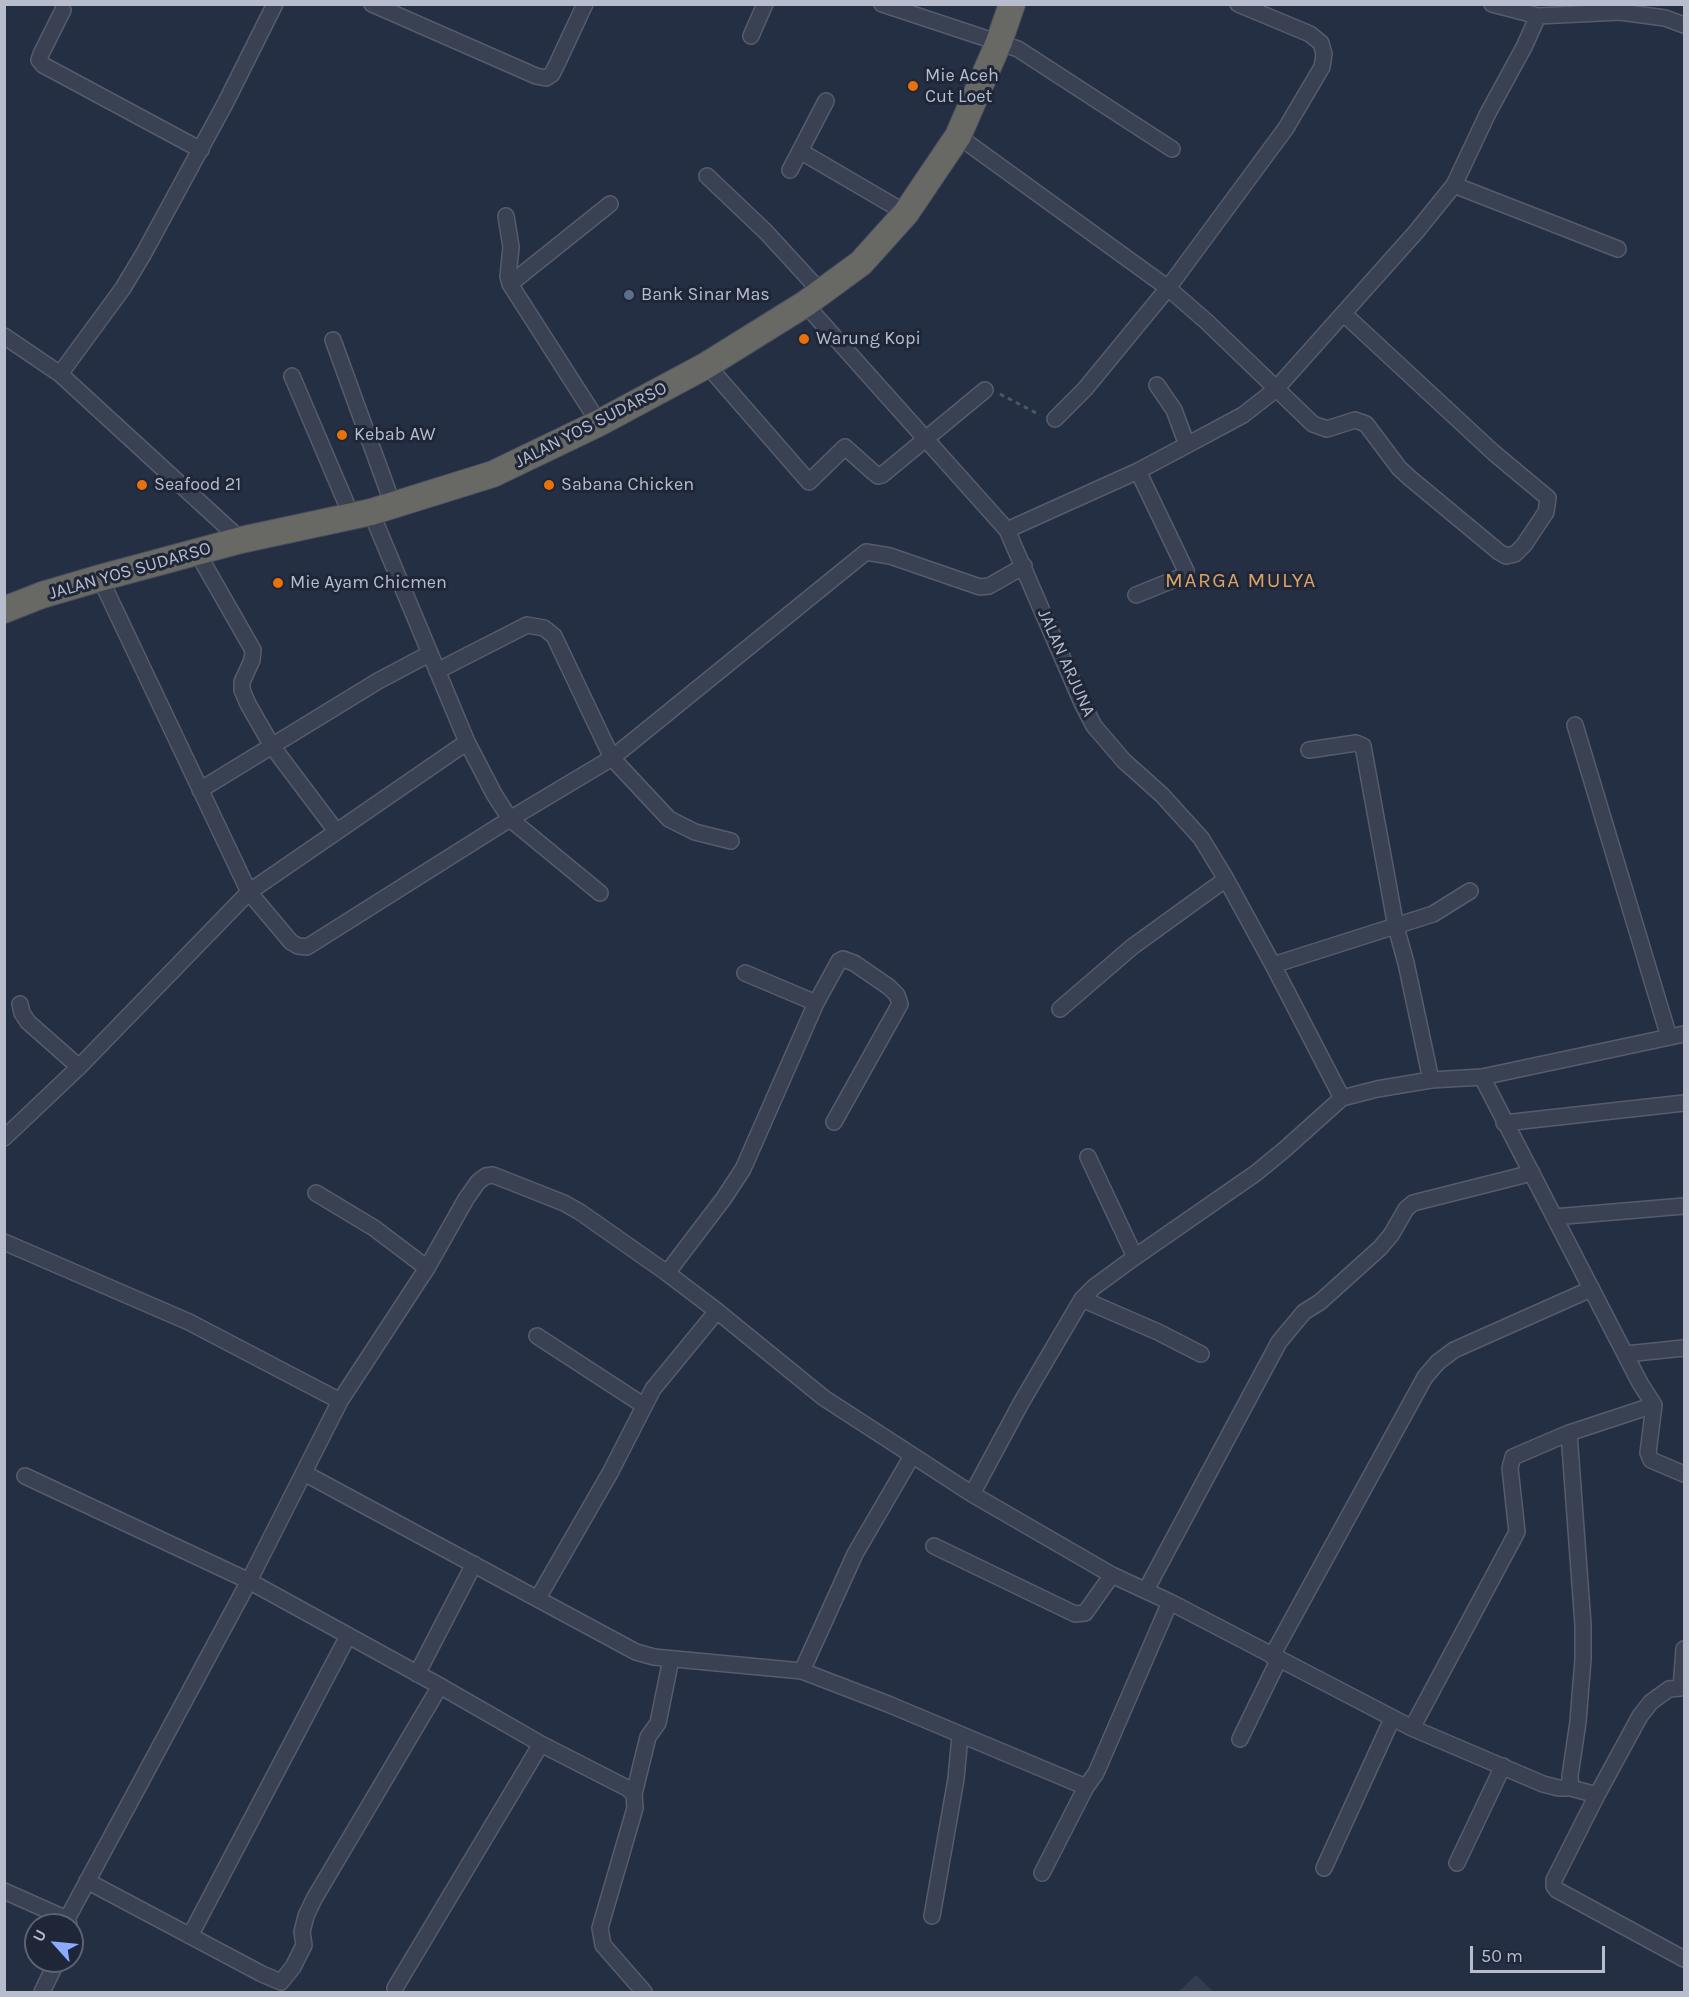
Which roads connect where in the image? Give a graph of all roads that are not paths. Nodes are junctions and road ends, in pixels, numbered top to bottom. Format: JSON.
{"nodes":[{"id":1,"x":275,"y":4,"type":"edge"},
{"id":2,"x":372,"y":4,"type":"edge"},
{"id":3,"x":585,"y":4,"type":"edge"},
{"id":4,"x":765,"y":4,"type":"edge"},
{"id":5,"x":882,"y":4,"type":"edge"},
{"id":6,"x":1012,"y":4,"type":"edge"},
{"id":7,"x":1238,"y":4,"type":"edge"},
{"id":8,"x":1492,"y":4,"type":"edge"},
{"id":9,"x":63,"y":10,"type":"dead end"},
{"id":10,"x":1665,"y":11,"type":"edge"},
{"id":11,"x":1538,"y":16,"type":"junction"},
{"id":12,"x":1684,"y":25,"type":"edge"},
{"id":13,"x":751,"y":36,"type":"dead end"},
{"id":14,"x":999,"y":42,"type":"junction"},
{"id":15,"x":826,"y":101,"type":"dead end"},
{"id":16,"x":958,"y":136,"type":"junction"},
{"id":17,"x":1172,"y":149,"type":"dead end"},
{"id":18,"x":201,"y":150,"type":"junction"},
{"id":19,"x":800,"y":151,"type":"junction"},
{"id":20,"x":790,"y":170,"type":"dead end"},
{"id":21,"x":707,"y":176,"type":"dead end"},
{"id":22,"x":1454,"y":185,"type":"junction"},
{"id":23,"x":609,"y":204,"type":"dead end"},
{"id":24,"x":906,"y":213,"type":"junction"},
{"id":25,"x":506,"y":216,"type":"dead end"},
{"id":26,"x":1618,"y":249,"type":"dead end"},
{"id":27,"x":510,"y":284,"type":"junction"},
{"id":28,"x":1168,"y":288,"type":"junction"},
{"id":29,"x":813,"y":298,"type":"junction"},
{"id":30,"x":1344,"y":314,"type":"junction"},
{"id":31,"x":4,"y":336,"type":"edge"},
{"id":32,"x":333,"y":340,"type":"dead end"},
{"id":33,"x":707,"y":365,"type":"junction"},
{"id":34,"x":60,"y":375,"type":"junction"},
{"id":35,"x":292,"y":376,"type":"dead end"},
{"id":36,"x":1157,"y":385,"type":"dead end"},
{"id":37,"x":986,"y":390,"type":"road end"},
{"id":38,"x":1275,"y":390,"type":"junction"},
{"id":39,"x":1055,"y":419,"type":"road end"},
{"id":40,"x":599,"y":423,"type":"junction"},
{"id":41,"x":926,"y":439,"type":"junction"},
{"id":42,"x":1187,"y":445,"type":"junction"},
{"id":43,"x":1138,"y":471,"type":"junction"},
{"id":44,"x":372,"y":511,"type":"junction"},
{"id":45,"x":1007,"y":530,"type":"junction"},
{"id":46,"x":242,"y":540,"type":"junction"},
{"id":47,"x":197,"y":552,"type":"junction"},
{"id":48,"x":1024,"y":566,"type":"junction"},
{"id":49,"x":100,"y":578,"type":"junction"},
{"id":50,"x":1136,"y":595,"type":"dead end"},
{"id":51,"x":4,"y":610,"type":"edge"},
{"id":52,"x":429,"y":654,"type":"junction"},
{"id":53,"x":437,"y":671,"type":"junction"},
{"id":54,"x":1575,"y":724,"type":"dead end"},
{"id":55,"x":467,"y":742,"type":"junction"},
{"id":56,"x":272,"y":746,"type":"junction"},
{"id":57,"x":1309,"y":750,"type":"dead end"},
{"id":58,"x":612,"y":758,"type":"junction"},
{"id":59,"x":200,"y":790,"type":"junction"},
{"id":60,"x":510,"y":819,"type":"junction"},
{"id":61,"x":336,"y":831,"type":"junction"},
{"id":62,"x":731,"y":841,"type":"dead end"},
{"id":63,"x":1226,"y":879,"type":"junction"},
{"id":64,"x":1470,"y":891,"type":"dead end"},
{"id":65,"x":249,"y":892,"type":"junction"},
{"id":66,"x":600,"y":893,"type":"dead end"},
{"id":67,"x":1396,"y":927,"type":"junction"},
{"id":68,"x":1273,"y":964,"type":"junction"},
{"id":69,"x":745,"y":973,"type":"dead end"},
{"id":70,"x":816,"y":1003,"type":"junction"},
{"id":71,"x":20,"y":1004,"type":"dead end"},
{"id":72,"x":1060,"y":1009,"type":"dead end"},
{"id":73,"x":1677,"y":1035,"type":"edge"},
{"id":74,"x":79,"y":1067,"type":"junction"},
{"id":75,"x":1482,"y":1077,"type":"junction"},
{"id":76,"x":1431,"y":1080,"type":"junction"},
{"id":77,"x":1342,"y":1098,"type":"junction"},
{"id":78,"x":1684,"y":1103,"type":"edge"},
{"id":79,"x":834,"y":1122,"type":"dead end"},
{"id":80,"x":1504,"y":1123,"type":"junction"},
{"id":81,"x":4,"y":1138,"type":"edge"},
{"id":82,"x":1088,"y":1157,"type":"dead end"},
{"id":83,"x":1532,"y":1173,"type":"junction"},
{"id":84,"x":316,"y":1193,"type":"dead end"},
{"id":85,"x":1684,"y":1206,"type":"edge"},
{"id":86,"x":1554,"y":1216,"type":"junction"},
{"id":87,"x":4,"y":1242,"type":"edge"},
{"id":88,"x":1135,"y":1257,"type":"junction"},
{"id":89,"x":427,"y":1268,"type":"junction"},
{"id":90,"x":667,"y":1273,"type":"junction"},
{"id":91,"x":1591,"y":1289,"type":"junction"},
{"id":92,"x":1082,"y":1299,"type":"junction"},
{"id":93,"x":717,"y":1311,"type":"junction"},
{"id":94,"x":537,"y":1336,"type":"dead end"},
{"id":95,"x":1684,"y":1348,"type":"edge"},
{"id":96,"x":1201,"y":1354,"type":"dead end"},
{"id":97,"x":1626,"y":1354,"type":"junction"},
{"id":98,"x":340,"y":1401,"type":"junction"},
{"id":99,"x":643,"y":1405,"type":"junction"},
{"id":100,"x":1654,"y":1405,"type":"junction"},
{"id":101,"x":1569,"y":1433,"type":"junction"},
{"id":102,"x":912,"y":1456,"type":"junction"},
{"id":103,"x":304,"y":1473,"type":"junction"},
{"id":104,"x":1684,"y":1474,"type":"edge"},
{"id":105,"x":25,"y":1476,"type":"dead end"},
{"id":106,"x":972,"y":1494,"type":"junction"},
{"id":107,"x":934,"y":1546,"type":"dead end"},
{"id":108,"x":474,"y":1564,"type":"junction"},
{"id":109,"x":1112,"y":1575,"type":"junction"},
{"id":110,"x":249,"y":1581,"type":"junction"},
{"id":111,"x":1146,"y":1590,"type":"junction"},
{"id":112,"x":538,"y":1598,"type":"junction"},
{"id":113,"x":1170,"y":1602,"type":"junction"},
{"id":114,"x":348,"y":1636,"type":"junction"},
{"id":115,"x":1684,"y":1649,"type":"edge"},
{"id":116,"x":1275,"y":1657,"type":"junction"},
{"id":117,"x":671,"y":1659,"type":"junction"},
{"id":118,"x":802,"y":1671,"type":"junction"},
{"id":119,"x":417,"y":1674,"type":"junction"},
{"id":120,"x":440,"y":1686,"type":"junction"},
{"id":121,"x":1683,"y":1688,"type":"edge"},
{"id":122,"x":1392,"y":1719,"type":"junction"},
{"id":123,"x":1412,"y":1728,"type":"junction"},
{"id":124,"x":960,"y":1736,"type":"junction"},
{"id":125,"x":1240,"y":1739,"type":"dead end"},
{"id":126,"x":541,"y":1744,"type":"junction"},
{"id":127,"x":1503,"y":1766,"type":"junction"},
{"id":128,"x":1086,"y":1787,"type":"junction"},
{"id":129,"x":1571,"y":1788,"type":"junction"},
{"id":130,"x":634,"y":1794,"type":"junction"},
{"id":131,"x":1597,"y":1795,"type":"junction"},
{"id":132,"x":1457,"y":1863,"type":"dead end"},
{"id":133,"x":1324,"y":1868,"type":"dead end"},
{"id":134,"x":1042,"y":1873,"type":"dead end"},
{"id":135,"x":87,"y":1881,"type":"junction"},
{"id":136,"x":4,"y":1891,"type":"edge"},
{"id":137,"x":49,"y":1913,"type":"edge"},
{"id":138,"x":72,"y":1913,"type":"edge"},
{"id":139,"x":932,"y":1916,"type":"dead end"},
{"id":140,"x":190,"y":1936,"type":"junction"},
{"id":141,"x":1684,"y":1959,"type":"edge"},
{"id":142,"x":51,"y":1973,"type":"edge"},
{"id":143,"x":278,"y":1987,"type":"edge"},
{"id":144,"x":395,"y":1988,"type":"dead end"},
{"id":145,"x":42,"y":1992,"type":"edge"},
{"id":146,"x":644,"y":1992,"type":"edge"}],
"edges":[{"from":1,"to":18,"type":"street"},
{"from":2,"to":3,"type":"street"},
{"from":4,"to":13,"type":"street"},
{"from":5,"to":14,"type":"street"},
{"from":6,"to":14,"type":"highway","name":"JALAN YOS SUDARSO"},
{"from":7,"to":28,"type":"street"},
{"from":8,"to":11,"type":"street"},
{"from":9,"to":18,"type":"street"},
{"from":10,"to":11,"type":"street"},
{"from":10,"to":12,"type":"street"},
{"from":11,"to":22,"type":"street"},
{"from":14,"to":16,"type":"highway","name":"JALAN YOS SUDARSO"},
{"from":14,"to":17,"type":"street"},
{"from":15,"to":19,"type":"street"},
{"from":16,"to":24,"type":"highway","name":"JALAN YOS SUDARSO"},
{"from":16,"to":28,"type":"street"},
{"from":18,"to":34,"type":"street"},
{"from":19,"to":20,"type":"street"},
{"from":19,"to":24,"type":"street"},
{"from":21,"to":29,"type":"street","name":"JALAN ARJUNA"},
{"from":22,"to":26,"type":"street"},
{"from":22,"to":30,"type":"street"},
{"from":23,"to":27,"type":"street"},
{"from":24,"to":29,"type":"highway","name":"JALAN YOS SUDARSO"},
{"from":25,"to":27,"type":"street"},
{"from":27,"to":40,"type":"street"},
{"from":28,"to":38,"type":"street"},
{"from":28,"to":39,"type":"street"},
{"from":29,"to":33,"type":"highway","name":"JALAN YOS SUDARSO"},
{"from":29,"to":41,"type":"street","name":"JALAN ARJUNA"},
{"from":30,"to":38,"type":"street"},
{"from":30,"to":38,"type":"street"},
{"from":31,"to":34,"type":"street"},
{"from":32,"to":44,"type":"street"},
{"from":33,"to":40,"type":"highway","name":"JALAN YOS SUDARSO"},
{"from":33,"to":41,"type":"street"},
{"from":34,"to":46,"type":"street"},
{"from":35,"to":44,"type":"street"},
{"from":36,"to":42,"type":"street"},
{"from":37,"to":41,"type":"street"},
{"from":38,"to":42,"type":"street"},
{"from":40,"to":44,"type":"highway","name":"JALAN YOS SUDARSO"},
{"from":41,"to":45,"type":"street","name":"JALAN ARJUNA"},
{"from":42,"to":43,"type":"street"},
{"from":43,"to":45,"type":"street"},
{"from":43,"to":50,"type":"street"},
{"from":44,"to":46,"type":"highway","name":"JALAN YOS SUDARSO"},
{"from":44,"to":52,"type":"street"},
{"from":45,"to":48,"type":"street","name":"JALAN ARJUNA"},
{"from":46,"to":47,"type":"highway","name":"JALAN YOS SUDARSO"},
{"from":47,"to":49,"type":"highway","name":"JALAN YOS SUDARSO"},
{"from":47,"to":56,"type":"street"},
{"from":48,"to":58,"type":"street"},
{"from":48,"to":63,"type":"street","name":"JALAN ARJUNA"},
{"from":49,"to":51,"type":"highway","name":"JALAN YOS SUDARSO"},
{"from":49,"to":59,"type":"street"},
{"from":52,"to":53,"type":"street"},
{"from":52,"to":56,"type":"street"},
{"from":53,"to":55,"type":"street"},
{"from":53,"to":58,"type":"street"},
{"from":54,"to":73,"type":"street"},
{"from":55,"to":60,"type":"street"},
{"from":55,"to":61,"type":"street"},
{"from":56,"to":59,"type":"street"},
{"from":56,"to":61,"type":"street"},
{"from":57,"to":67,"type":"street"},
{"from":58,"to":60,"type":"street"},
{"from":58,"to":62,"type":"street"},
{"from":59,"to":65,"type":"street"},
{"from":60,"to":65,"type":"street"},
{"from":60,"to":66,"type":"street"},
{"from":61,"to":65,"type":"street"},
{"from":63,"to":68,"type":"street","name":"JALAN ARJUNA"},
{"from":63,"to":72,"type":"street"},
{"from":64,"to":67,"type":"street"},
{"from":65,"to":74,"type":"street"},
{"from":67,"to":68,"type":"street"},
{"from":67,"to":76,"type":"street"},
{"from":68,"to":77,"type":"street","name":"JALAN ARJUNA"},
{"from":69,"to":70,"type":"street"},
{"from":70,"to":79,"type":"street"},
{"from":70,"to":90,"type":"street"},
{"from":71,"to":74,"type":"street"},
{"from":73,"to":75,"type":"street"},
{"from":74,"to":81,"type":"street"},
{"from":75,"to":76,"type":"street"},
{"from":75,"to":80,"type":"street"},
{"from":76,"to":77,"type":"street"},
{"from":77,"to":88,"type":"street"},
{"from":78,"to":80,"type":"street"},
{"from":80,"to":83,"type":"street"},
{"from":82,"to":88,"type":"street"},
{"from":83,"to":86,"type":"street"},
{"from":83,"to":111,"type":"street"},
{"from":84,"to":89,"type":"street"},
{"from":85,"to":86,"type":"street"},
{"from":86,"to":91,"type":"street"},
{"from":87,"to":98,"type":"street"},
{"from":88,"to":92,"type":"street"},
{"from":89,"to":90,"type":"street"},
{"from":89,"to":98,"type":"street"},
{"from":90,"to":93,"type":"street"},
{"from":91,"to":97,"type":"street"},
{"from":91,"to":116,"type":"street"},
{"from":92,"to":96,"type":"street"},
{"from":92,"to":106,"type":"street"},
{"from":93,"to":99,"type":"street"},
{"from":93,"to":102,"type":"street"},
{"from":94,"to":99,"type":"street"},
{"from":95,"to":97,"type":"street"},
{"from":97,"to":100,"type":"street"},
{"from":98,"to":103,"type":"street"},
{"from":99,"to":112,"type":"street"},
{"from":100,"to":101,"type":"street"},
{"from":100,"to":104,"type":"street"},
{"from":101,"to":123,"type":"street"},
{"from":101,"to":129,"type":"street"},
{"from":102,"to":106,"type":"street"},
{"from":102,"to":118,"type":"street"},
{"from":103,"to":108,"type":"street"},
{"from":103,"to":110,"type":"street"},
{"from":105,"to":110,"type":"street"},
{"from":106,"to":109,"type":"street"},
{"from":107,"to":109,"type":"street"},
{"from":108,"to":112,"type":"street"},
{"from":108,"to":119,"type":"street"},
{"from":109,"to":111,"type":"street"},
{"from":110,"to":114,"type":"street"},
{"from":110,"to":135,"type":"street"},
{"from":111,"to":113,"type":"street"},
{"from":112,"to":117,"type":"street"},
{"from":113,"to":116,"type":"street"},
{"from":113,"to":128,"type":"street"},
{"from":114,"to":119,"type":"street"},
{"from":114,"to":140,"type":"street"},
{"from":115,"to":121,"type":"street"},
{"from":116,"to":122,"type":"street"},
{"from":116,"to":125,"type":"street"},
{"from":117,"to":118,"type":"street"},
{"from":117,"to":130,"type":"street"},
{"from":118,"to":124,"type":"street"},
{"from":119,"to":120,"type":"street"},
{"from":120,"to":126,"type":"street"},
{"from":120,"to":143,"type":"street"},
{"from":121,"to":131,"type":"street"},
{"from":122,"to":123,"type":"street"},
{"from":122,"to":133,"type":"street"},
{"from":123,"to":127,"type":"street"},
{"from":124,"to":128,"type":"street"},
{"from":124,"to":139,"type":"street"},
{"from":126,"to":130,"type":"street"},
{"from":126,"to":144,"type":"street"},
{"from":127,"to":129,"type":"street"},
{"from":127,"to":132,"type":"street"},
{"from":128,"to":134,"type":"street"},
{"from":129,"to":131,"type":"street"},
{"from":130,"to":146,"type":"street"},
{"from":131,"to":141,"type":"street"},
{"from":135,"to":138,"type":"street"},
{"from":135,"to":140,"type":"street"},
{"from":136,"to":137,"type":"street"},
{"from":140,"to":143,"type":"street"},
{"from":142,"to":145,"type":"street"}]}
